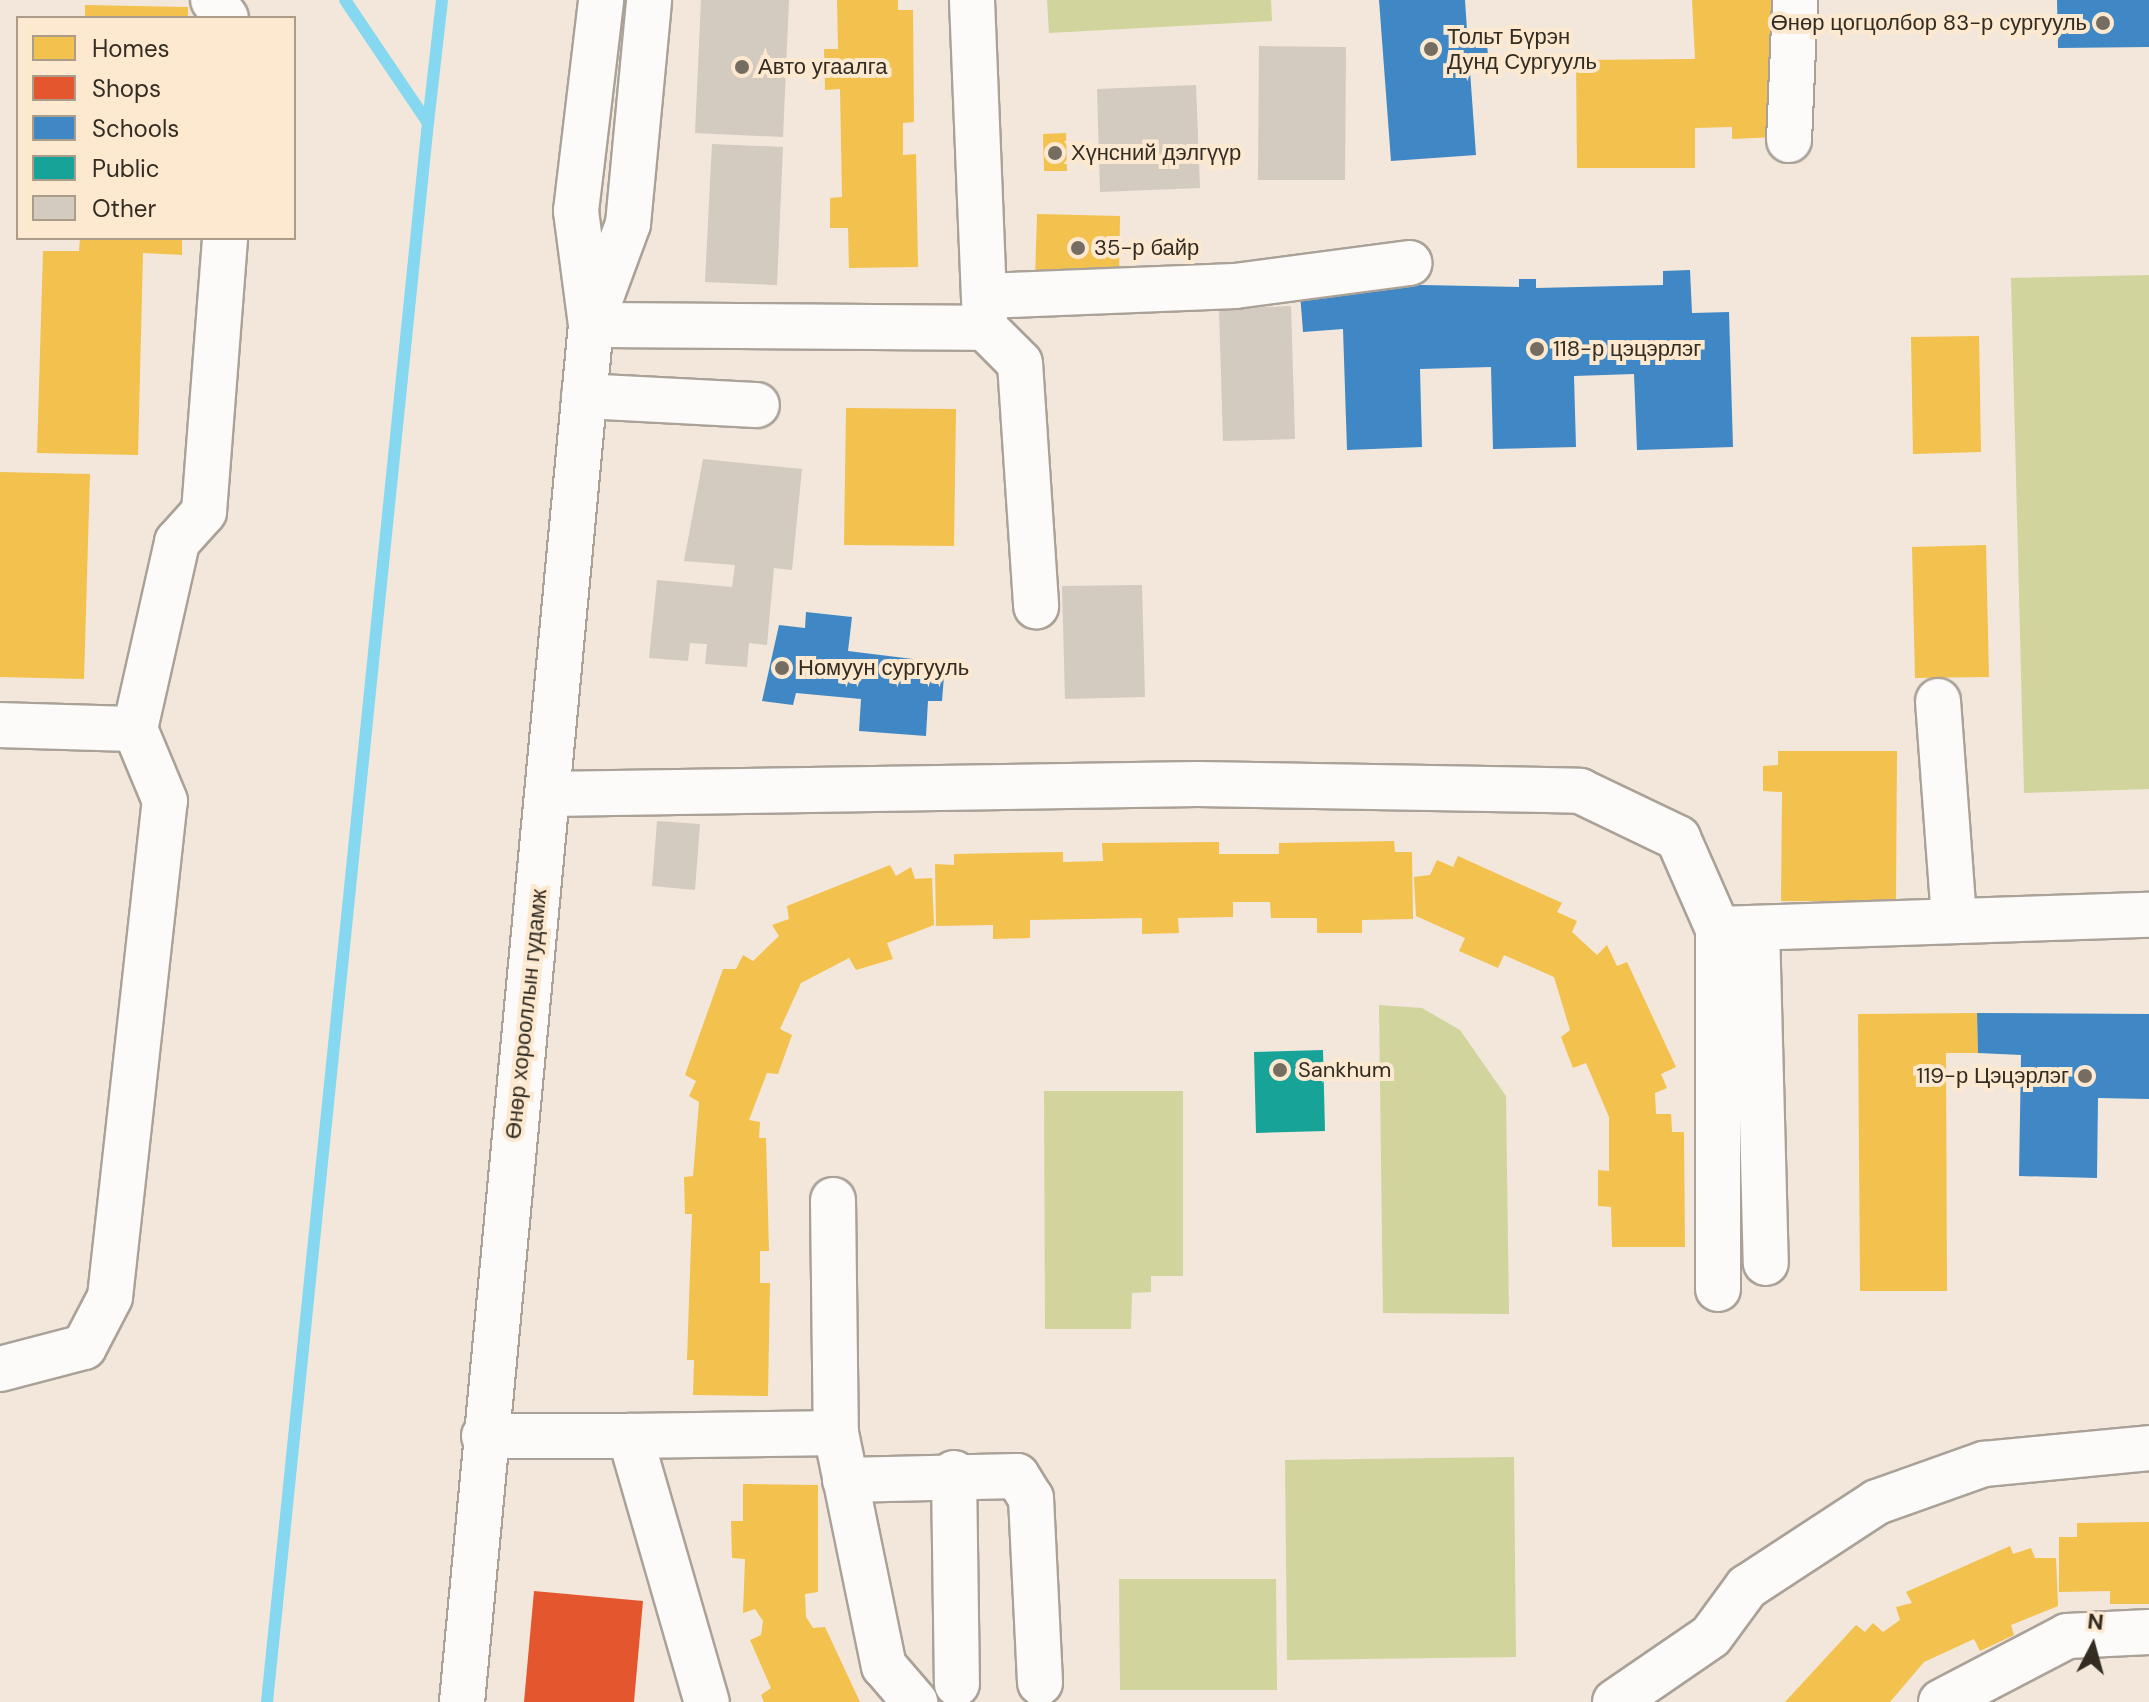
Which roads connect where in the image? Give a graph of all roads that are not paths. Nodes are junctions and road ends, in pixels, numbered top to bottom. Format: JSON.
{"nodes":[{"id":1,"x":601,"y":0,"type":"edge"},
{"id":2,"x":649,"y":0,"type":"edge"},
{"id":3,"x":972,"y":0,"type":"edge"},
{"id":4,"x":1795,"y":0,"type":"edge"},
{"id":5,"x":1789,"y":140,"type":"dead end"},
{"id":6,"x":225,"y":240,"type":"edge"},
{"id":7,"x":1409,"y":263,"type":"dead end"},
{"id":8,"x":985,"y":312,"type":"junction"},
{"id":9,"x":591,"y":325,"type":"junction"},
{"id":10,"x":584,"y":396,"type":"junction"},
{"id":11,"x":757,"y":405,"type":"dead end"},
{"id":12,"x":1036,"y":606,"type":"dead end"},
{"id":13,"x":1938,"y":701,"type":"dead end"},
{"id":14,"x":0,"y":725,"type":"edge"},
{"id":15,"x":135,"y":729,"type":"junction"},
{"id":16,"x":548,"y":794,"type":"junction"},
{"id":17,"x":2149,"y":915,"type":"edge"},
{"id":18,"x":1954,"y":918,"type":"junction"},
{"id":19,"x":1737,"y":928,"type":"junction"},
{"id":20,"x":833,"y":1200,"type":"dead end"},
{"id":21,"x":1766,"y":1263,"type":"dead end"},
{"id":22,"x":1718,"y":1289,"type":"dead end"},
{"id":23,"x":0,"y":1369,"type":"edge"},
{"id":24,"x":836,"y":1433,"type":"junction"},
{"id":25,"x":484,"y":1436,"type":"junction"},
{"id":26,"x":630,"y":1436,"type":"junction"},
{"id":27,"x":2149,"y":1448,"type":"edge"},
{"id":28,"x":954,"y":1473,"type":"junction"},
{"id":29,"x":845,"y":1480,"type":"junction"},
{"id":30,"x":2149,"y":1632,"type":"edge"},
{"id":31,"x":1040,"y":1683,"type":"dead end"},
{"id":32,"x":957,"y":1684,"type":"dead end"},
{"id":33,"x":462,"y":1702,"type":"edge"},
{"id":34,"x":707,"y":1702,"type":"edge"},
{"id":35,"x":915,"y":1702,"type":"edge"},
{"id":36,"x":1615,"y":1702,"type":"edge"},
{"id":37,"x":1941,"y":1702,"type":"edge"}],
"edges":[{"from":1,"to":9,"type":"street","name":"Өнөр хорооллын гудамж"},
{"from":2,"to":9,"type":"street","name":"Өнөр хорооллын гудамж"},
{"from":3,"to":8,"type":"street"},
{"from":4,"to":5,"type":"street"},
{"from":6,"to":15,"type":"street"},
{"from":7,"to":8,"type":"street"},
{"from":8,"to":9,"type":"street"},
{"from":8,"to":12,"type":"street"},
{"from":9,"to":10,"type":"street","name":"Өнөр хорооллын гудамж"},
{"from":10,"to":11,"type":"street"},
{"from":10,"to":16,"type":"street","name":"Өнөр хорооллын гудамж"},
{"from":13,"to":18,"type":"street"},
{"from":14,"to":15,"type":"street"},
{"from":15,"to":23,"type":"street"},
{"from":16,"to":19,"type":"street"},
{"from":16,"to":25,"type":"street","name":"Өнөр хорооллын гудамж"},
{"from":17,"to":18,"type":"street"},
{"from":18,"to":19,"type":"street"},
{"from":19,"to":21,"type":"street"},
{"from":19,"to":22,"type":"street"},
{"from":20,"to":24,"type":"street"},
{"from":24,"to":26,"type":"street"},
{"from":24,"to":29,"type":"street"},
{"from":25,"to":26,"type":"street"},
{"from":25,"to":33,"type":"street","name":"Өнөр хорооллын гудамж"},
{"from":26,"to":34,"type":"street"},
{"from":27,"to":36,"type":"street"},
{"from":28,"to":29,"type":"street"},
{"from":28,"to":31,"type":"street"},
{"from":28,"to":32,"type":"street"},
{"from":29,"to":35,"type":"street"},
{"from":30,"to":37,"type":"street"}]}
